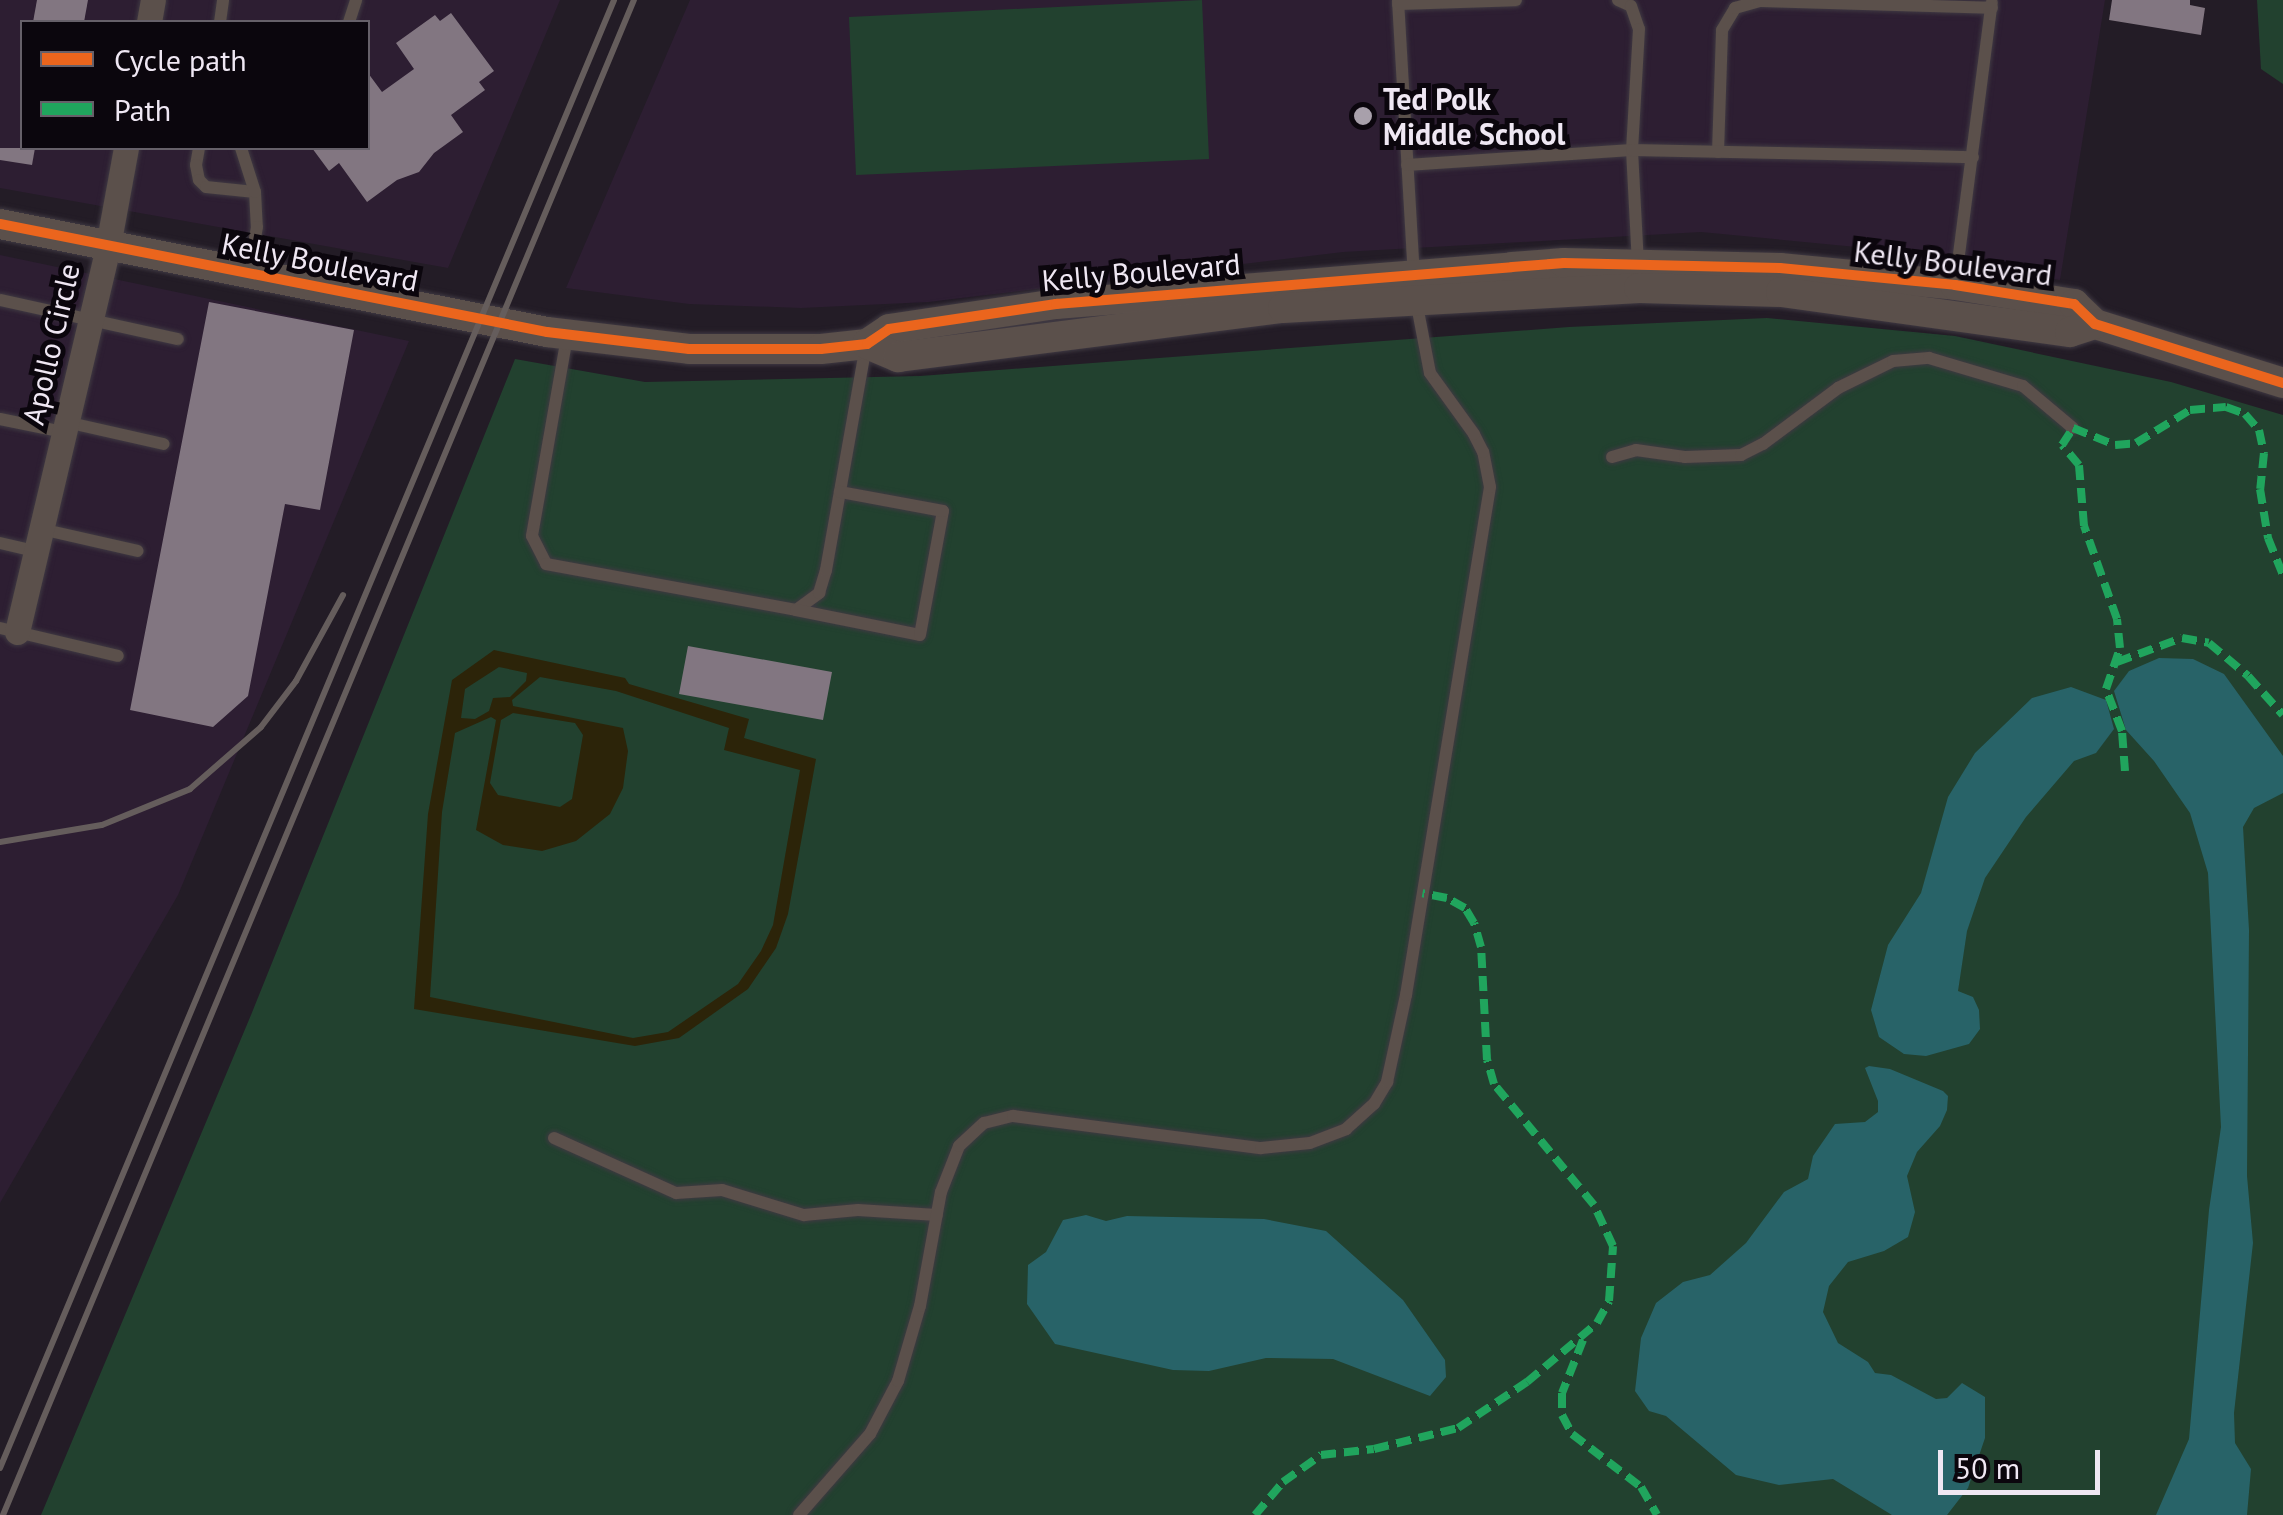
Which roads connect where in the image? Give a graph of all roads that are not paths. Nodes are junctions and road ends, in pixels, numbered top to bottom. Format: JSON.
{"nodes":[{"id":1,"x":1516,"y":0,"type":"edge"},
{"id":2,"x":1618,"y":0,"type":"edge"},
{"id":3,"x":1398,"y":2,"type":"edge"},
{"id":4,"x":1792,"y":2,"type":"edge"},
{"id":5,"x":1992,"y":4,"type":"edge"},
{"id":6,"x":126,"y":150,"type":"edge"},
{"id":7,"x":199,"y":150,"type":"edge"},
{"id":8,"x":242,"y":150,"type":"edge"},
{"id":9,"x":1632,"y":150,"type":"junction"},
{"id":10,"x":1718,"y":152,"type":"junction"},
{"id":11,"x":1974,"y":157,"type":"junction"},
{"id":12,"x":1407,"y":166,"type":"junction"},
{"id":13,"x":256,"y":192,"type":"junction"},
{"id":14,"x":0,"y":224,"type":"edge"},
{"id":15,"x":108,"y":246,"type":"junction"},
{"id":16,"x":1638,"y":264,"type":"junction"},
{"id":17,"x":248,"y":273,"type":"junction"},
{"id":18,"x":1955,"y":285,"type":"junction"},
{"id":19,"x":1415,"y":287,"type":"junction"},
{"id":20,"x":0,"y":300,"type":"edge"},
{"id":21,"x":90,"y":320,"type":"junction"},
{"id":22,"x":2095,"y":324,"type":"junction"},
{"id":23,"x":568,"y":334,"type":"junction"},
{"id":24,"x":178,"y":338,"type":"dead end"},
{"id":25,"x":866,"y":344,"type":"junction"},
{"id":26,"x":2283,"y":383,"type":"edge"},
{"id":27,"x":0,"y":419,"type":"edge"},
{"id":28,"x":64,"y":428,"type":"junction"},
{"id":29,"x":2073,"y":428,"type":"dead end"},
{"id":30,"x":164,"y":444,"type":"dead end"},
{"id":31,"x":1612,"y":457,"type":"dead end"},
{"id":32,"x":840,"y":492,"type":"junction"},
{"id":33,"x":38,"y":540,"type":"junction"},
{"id":34,"x":0,"y":542,"type":"edge"},
{"id":35,"x":138,"y":550,"type":"dead end"},
{"id":36,"x":796,"y":610,"type":"junction"},
{"id":37,"x":9,"y":630,"type":"edge"},
{"id":38,"x":118,"y":656,"type":"dead end"},
{"id":39,"x":554,"y":1138,"type":"dead end"},
{"id":40,"x":937,"y":1215,"type":"junction"},
{"id":41,"x":800,"y":1515,"type":"edge"}],
"edges":[{"from":1,"to":3,"type":"lane"},
{"from":2,"to":9,"type":"lane"},
{"from":3,"to":12,"type":"lane"},
{"from":4,"to":5,"type":"lane"},
{"from":4,"to":10,"type":"lane"},
{"from":5,"to":11,"type":"lane"},
{"from":6,"to":15,"type":"street","name":"Apollo Circle"},
{"from":7,"to":13,"type":"lane"},
{"from":8,"to":13,"type":"lane"},
{"from":9,"to":10,"type":"lane"},
{"from":9,"to":12,"type":"lane"},
{"from":9,"to":16,"type":"lane"},
{"from":10,"to":11,"type":"lane"},
{"from":11,"to":18,"type":"lane"},
{"from":12,"to":19,"type":"lane"},
{"from":13,"to":17,"type":"lane"},
{"from":14,"to":15,"type":"street","name":"Kelly Boulevard"},
{"from":15,"to":17,"type":"street","name":"Kelly Boulevard"},
{"from":15,"to":21,"type":"street","name":"Apollo Circle"},
{"from":16,"to":18,"type":"street","name":"Kelly Boulevard"},
{"from":16,"to":19,"type":"street","name":"Kelly Boulevard"},
{"from":17,"to":23,"type":"street","name":"Kelly Boulevard"},
{"from":18,"to":22,"type":"street","name":"Kelly Boulevard"},
{"from":19,"to":22,"type":"street","name":"Kelly Boulevard"},
{"from":19,"to":25,"type":"street","name":"Kelly Boulevard"},
{"from":19,"to":40,"type":"lane"},
{"from":20,"to":21,"type":"lane"},
{"from":21,"to":24,"type":"lane"},
{"from":21,"to":28,"type":"street","name":"Apollo Circle"},
{"from":22,"to":26,"type":"street","name":"Kelly Boulevard"},
{"from":23,"to":25,"type":"street","name":"Kelly Boulevard"},
{"from":23,"to":36,"type":"lane"},
{"from":25,"to":32,"type":"lane"},
{"from":27,"to":28,"type":"lane"},
{"from":28,"to":30,"type":"lane"},
{"from":28,"to":33,"type":"street","name":"Apollo Circle"},
{"from":29,"to":31,"type":"lane"},
{"from":32,"to":36,"type":"lane"},
{"from":32,"to":36,"type":"lane"},
{"from":33,"to":34,"type":"lane"},
{"from":33,"to":35,"type":"lane"},
{"from":33,"to":37,"type":"street","name":"Apollo Circle"},
{"from":37,"to":38,"type":"lane"},
{"from":39,"to":40,"type":"lane"},
{"from":40,"to":41,"type":"lane"}]}
